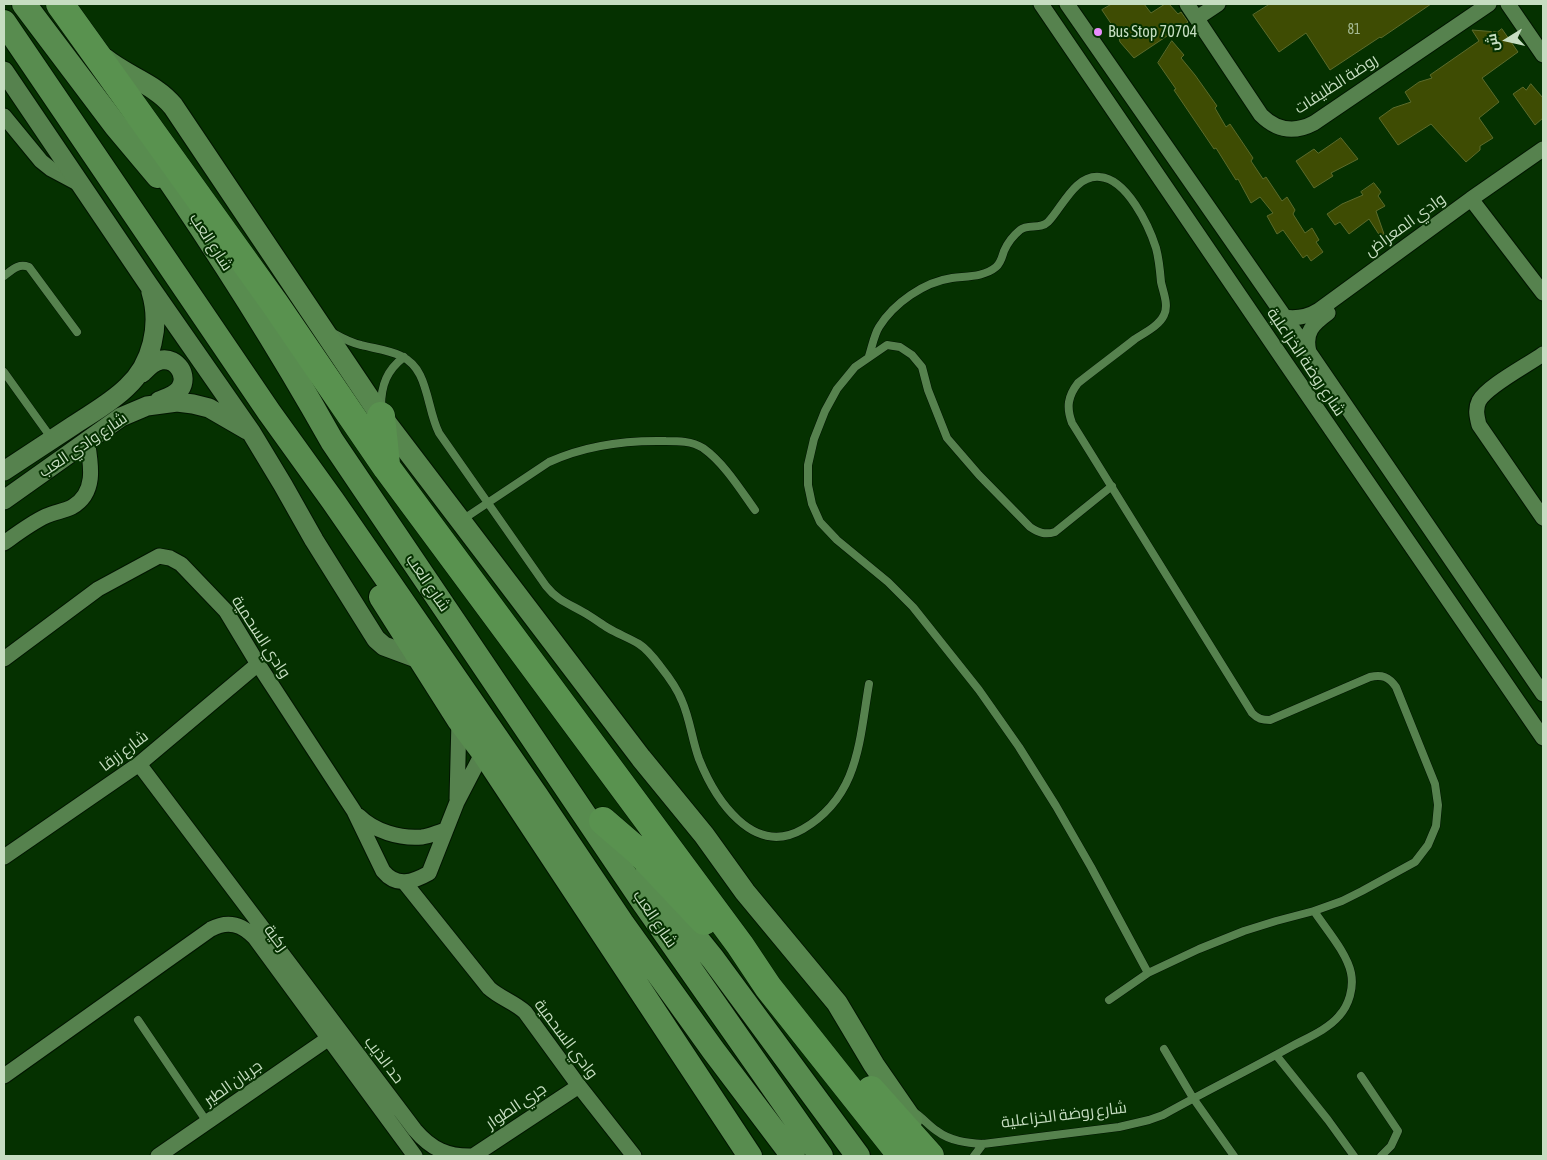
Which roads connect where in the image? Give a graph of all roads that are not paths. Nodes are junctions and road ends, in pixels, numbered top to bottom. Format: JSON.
{"nodes":[{"id":1,"x":24,"y":4,"type":"edge"},
{"id":2,"x":46,"y":4,"type":"edge"},
{"id":3,"x":60,"y":4,"type":"edge"},
{"id":4,"x":1041,"y":4,"type":"edge"},
{"id":5,"x":1067,"y":4,"type":"edge"},
{"id":6,"x":1187,"y":4,"type":"edge"},
{"id":7,"x":1218,"y":4,"type":"edge"},
{"id":8,"x":1489,"y":4,"type":"edge"},
{"id":9,"x":1508,"y":4,"type":"edge"},
{"id":10,"x":1197,"y":18,"type":"junction"},
{"id":11,"x":4,"y":22,"type":"edge"},
{"id":12,"x":95,"y":52,"type":"junction"},
{"id":13,"x":1543,"y":55,"type":"edge"},
{"id":14,"x":4,"y":70,"type":"edge"},
{"id":15,"x":4,"y":116,"type":"edge"},
{"id":16,"x":1543,"y":148,"type":"edge"},
{"id":17,"x":1543,"y":161,"type":"edge"},
{"id":18,"x":81,"y":185,"type":"junction"},
{"id":19,"x":1474,"y":202,"type":"junction"},
{"id":20,"x":194,"y":216,"type":"junction"},
{"id":21,"x":4,"y":276,"type":"edge"},
{"id":22,"x":148,"y":284,"type":"junction"},
{"id":23,"x":1543,"y":293,"type":"edge"},
{"id":24,"x":1284,"y":316,"type":"junction"},
{"id":25,"x":322,"y":327,"type":"junction"},
{"id":26,"x":77,"y":332,"type":"dead end"},
{"id":27,"x":1309,"y":352,"type":"junction"},
{"id":28,"x":1543,"y":354,"type":"edge"},
{"id":29,"x":869,"y":356,"type":"junction"},
{"id":30,"x":404,"y":357,"type":"junction"},
{"id":31,"x":4,"y":372,"type":"edge"},
{"id":32,"x":135,"y":379,"type":"junction"},
{"id":33,"x":146,"y":406,"type":"junction"},
{"id":34,"x":269,"y":412,"type":"junction"},
{"id":35,"x":381,"y":416,"type":"junction"},
{"id":36,"x":251,"y":432,"type":"junction"},
{"id":37,"x":52,"y":439,"type":"junction"},
{"id":38,"x":88,"y":440,"type":"junction"},
{"id":39,"x":387,"y":468,"type":"junction"},
{"id":40,"x":4,"y":471,"type":"edge"},
{"id":41,"x":1112,"y":486,"type":"junction"},
{"id":42,"x":4,"y":500,"type":"edge"},
{"id":43,"x":487,"y":503,"type":"junction"},
{"id":44,"x":755,"y":510,"type":"dead end"},
{"id":45,"x":1543,"y":518,"type":"edge"},
{"id":46,"x":461,"y":521,"type":"junction"},
{"id":47,"x":4,"y":542,"type":"edge"},
{"id":48,"x":4,"y":659,"type":"edge"},
{"id":49,"x":420,"y":660,"type":"junction"},
{"id":50,"x":258,"y":664,"type":"junction"},
{"id":51,"x":868,"y":684,"type":"dead end"},
{"id":52,"x":1543,"y":694,"type":"edge"},
{"id":53,"x":459,"y":720,"type":"junction"},
{"id":54,"x":1543,"y":738,"type":"edge"},
{"id":55,"x":483,"y":752,"type":"junction"},
{"id":56,"x":139,"y":764,"type":"junction"},
{"id":57,"x":567,"y":788,"type":"junction"},
{"id":58,"x":457,"y":802,"type":"junction"},
{"id":59,"x":354,"y":811,"type":"junction"},
{"id":60,"x":603,"y":821,"type":"junction"},
{"id":61,"x":446,"y":830,"type":"junction"},
{"id":62,"x":4,"y":857,"type":"edge"},
{"id":63,"x":405,"y":883,"type":"junction"},
{"id":64,"x":1314,"y":912,"type":"junction"},
{"id":65,"x":740,"y":945,"type":"junction"},
{"id":66,"x":279,"y":961,"type":"junction"},
{"id":67,"x":1148,"y":973,"type":"junction"},
{"id":68,"x":768,"y":986,"type":"junction"},
{"id":69,"x":1109,"y":1000,"type":"dead end"},
{"id":70,"x":138,"y":1020,"type":"dead end"},
{"id":71,"x":329,"y":1038,"type":"junction"},
{"id":72,"x":1164,"y":1049,"type":"dead end"},
{"id":73,"x":1276,"y":1055,"type":"junction"},
{"id":74,"x":4,"y":1076,"type":"edge"},
{"id":75,"x":1361,"y":1076,"type":"dead end"},
{"id":76,"x":579,"y":1086,"type":"junction"},
{"id":77,"x":1193,"y":1098,"type":"junction"},
{"id":78,"x":902,"y":1106,"type":"junction"},
{"id":79,"x":207,"y":1122,"type":"junction"},
{"id":80,"x":983,"y":1144,"type":"junction"},
{"id":81,"x":158,"y":1156,"type":"edge"},
{"id":82,"x":414,"y":1156,"type":"edge"},
{"id":83,"x":473,"y":1156,"type":"edge"},
{"id":84,"x":634,"y":1156,"type":"edge"},
{"id":85,"x":750,"y":1156,"type":"edge"},
{"id":86,"x":793,"y":1156,"type":"edge"},
{"id":87,"x":821,"y":1156,"type":"edge"},
{"id":88,"x":858,"y":1156,"type":"edge"},
{"id":89,"x":902,"y":1156,"type":"edge"},
{"id":90,"x":930,"y":1156,"type":"edge"},
{"id":91,"x":939,"y":1156,"type":"edge"},
{"id":92,"x":974,"y":1156,"type":"edge"},
{"id":93,"x":1234,"y":1156,"type":"edge"},
{"id":94,"x":1354,"y":1156,"type":"edge"},
{"id":95,"x":1381,"y":1156,"type":"edge"}],
"edges":[{"from":1,"to":20,"type":"main road"},
{"from":2,"to":20,"type":"main road","name":"شارع العب"},
{"from":3,"to":12,"type":"highway"},
{"from":4,"to":54,"type":"street","name":"شارع روضة الخزاعلية"},
{"from":5,"to":24,"type":"street","name":"شارع روضة الخزاعلية"},
{"from":6,"to":10,"type":"street","name":"روضة الظليفات"},
{"from":7,"to":10,"type":"street"},
{"from":8,"to":10,"type":"street","name":"روضة الظليفات"},
{"from":9,"to":13,"type":"street"},
{"from":11,"to":34,"type":"main road","name":"شارع العب"},
{"from":12,"to":25,"type":"main road"},
{"from":12,"to":39,"type":"highway"},
{"from":14,"to":18,"type":"street"},
{"from":15,"to":18,"type":"street"},
{"from":16,"to":19,"type":"street","name":"وادي المعراض"},
{"from":17,"to":19,"type":"street","name":"وادي المعراض"},
{"from":18,"to":22,"type":"street"},
{"from":19,"to":23,"type":"street"},
{"from":19,"to":24,"type":"street","name":"وادي المعراض"},
{"from":19,"to":27,"type":"street","name":"وادي المعراض"},
{"from":20,"to":57,"type":"main road","name":"شارع العب"},
{"from":21,"to":26,"type":"lane"},
{"from":22,"to":32,"type":"street","name":"شارع وادي العب"},
{"from":22,"to":36,"type":"street"},
{"from":24,"to":27,"type":"street","name":"شارع روضة الخزاعلية"},
{"from":25,"to":30,"type":"lane"},
{"from":25,"to":35,"type":"main road"},
{"from":27,"to":52,"type":"street","name":"شارع روضة الخزاعلية"},
{"from":28,"to":45,"type":"street"},
{"from":29,"to":41,"type":"lane"},
{"from":29,"to":41,"type":"lane"},
{"from":29,"to":67,"type":"lane"},
{"from":30,"to":35,"type":"lane"},
{"from":30,"to":43,"type":"lane"},
{"from":31,"to":37,"type":"lane"},
{"from":32,"to":33,"type":"street"},
{"from":32,"to":37,"type":"street","name":"شارع وادي العب"},
{"from":33,"to":36,"type":"street","name":"شارع وادي العب"},
{"from":33,"to":38,"type":"street","name":"شارع وادي العب"},
{"from":34,"to":49,"type":"main road"},
{"from":34,"to":86,"type":"main road","name":"شارع العب"},
{"from":35,"to":39,"type":"highway"},
{"from":35,"to":46,"type":"main road"},
{"from":36,"to":49,"type":"street"},
{"from":37,"to":40,"type":"street","name":"شارع وادي العب"},
{"from":38,"to":42,"type":"street","name":"شارع وادي العب"},
{"from":38,"to":47,"type":"street"},
{"from":39,"to":65,"type":"highway"},
{"from":41,"to":64,"type":"lane"},
{"from":43,"to":44,"type":"lane"},
{"from":43,"to":46,"type":"lane"},
{"from":43,"to":51,"type":"lane"},
{"from":46,"to":78,"type":"main road"},
{"from":48,"to":50,"type":"street","name":"وادي السحمية"},
{"from":49,"to":53,"type":"main road"},
{"from":50,"to":56,"type":"street","name":"شارع زرقا"},
{"from":50,"to":59,"type":"street","name":"وادي السحمية"},
{"from":53,"to":55,"type":"main road"},
{"from":53,"to":58,"type":"street"},
{"from":55,"to":58,"type":"street"},
{"from":55,"to":85,"type":"main road"},
{"from":56,"to":62,"type":"street","name":"شارع زرقا"},
{"from":56,"to":66,"type":"street","name":"حد الذيب"},
{"from":57,"to":60,"type":"main road"},
{"from":57,"to":87,"type":"main road","name":"شارع العب"},
{"from":58,"to":61,"type":"street"},
{"from":59,"to":61,"type":"street","name":"وادي السحمية"},
{"from":59,"to":63,"type":"street","name":"وادي السحمية"},
{"from":60,"to":68,"type":"highway"},
{"from":60,"to":88,"type":"main road"},
{"from":61,"to":63,"type":"street"},
{"from":63,"to":76,"type":"street","name":"وادي السحمية"},
{"from":64,"to":67,"type":"lane"},
{"from":64,"to":73,"type":"lane","name":"شارع روضة الخزاعلية"},
{"from":65,"to":68,"type":"highway"},
{"from":65,"to":90,"type":"highway"},
{"from":66,"to":71,"type":"street","name":"ركية"},
{"from":66,"to":74,"type":"street","name":"ركية"},
{"from":66,"to":83,"type":"street","name":"حد الذيب"},
{"from":67,"to":69,"type":"lane"},
{"from":68,"to":89,"type":"highway"},
{"from":70,"to":79,"type":"lane"},
{"from":71,"to":79,"type":"street","name":"جريان الطير"},
{"from":71,"to":82,"type":"street","name":"ركية"},
{"from":72,"to":77,"type":"lane"},
{"from":73,"to":77,"type":"lane","name":"شارع روضة الخزاعلية"},
{"from":73,"to":94,"type":"lane"},
{"from":75,"to":95,"type":"lane"},
{"from":76,"to":83,"type":"street","name":"جري الطوار"},
{"from":76,"to":84,"type":"street","name":"وادي السحمية"},
{"from":77,"to":80,"type":"lane","name":"شارع روضة الخزاعلية"},
{"from":77,"to":93,"type":"lane"},
{"from":78,"to":80,"type":"lane","name":"شارع روضة الخزاعلية"},
{"from":78,"to":91,"type":"main road"},
{"from":79,"to":81,"type":"street","name":"جريان الطير"},
{"from":80,"to":92,"type":"lane","name":"شارع روضة الخزاعلية"}]}
